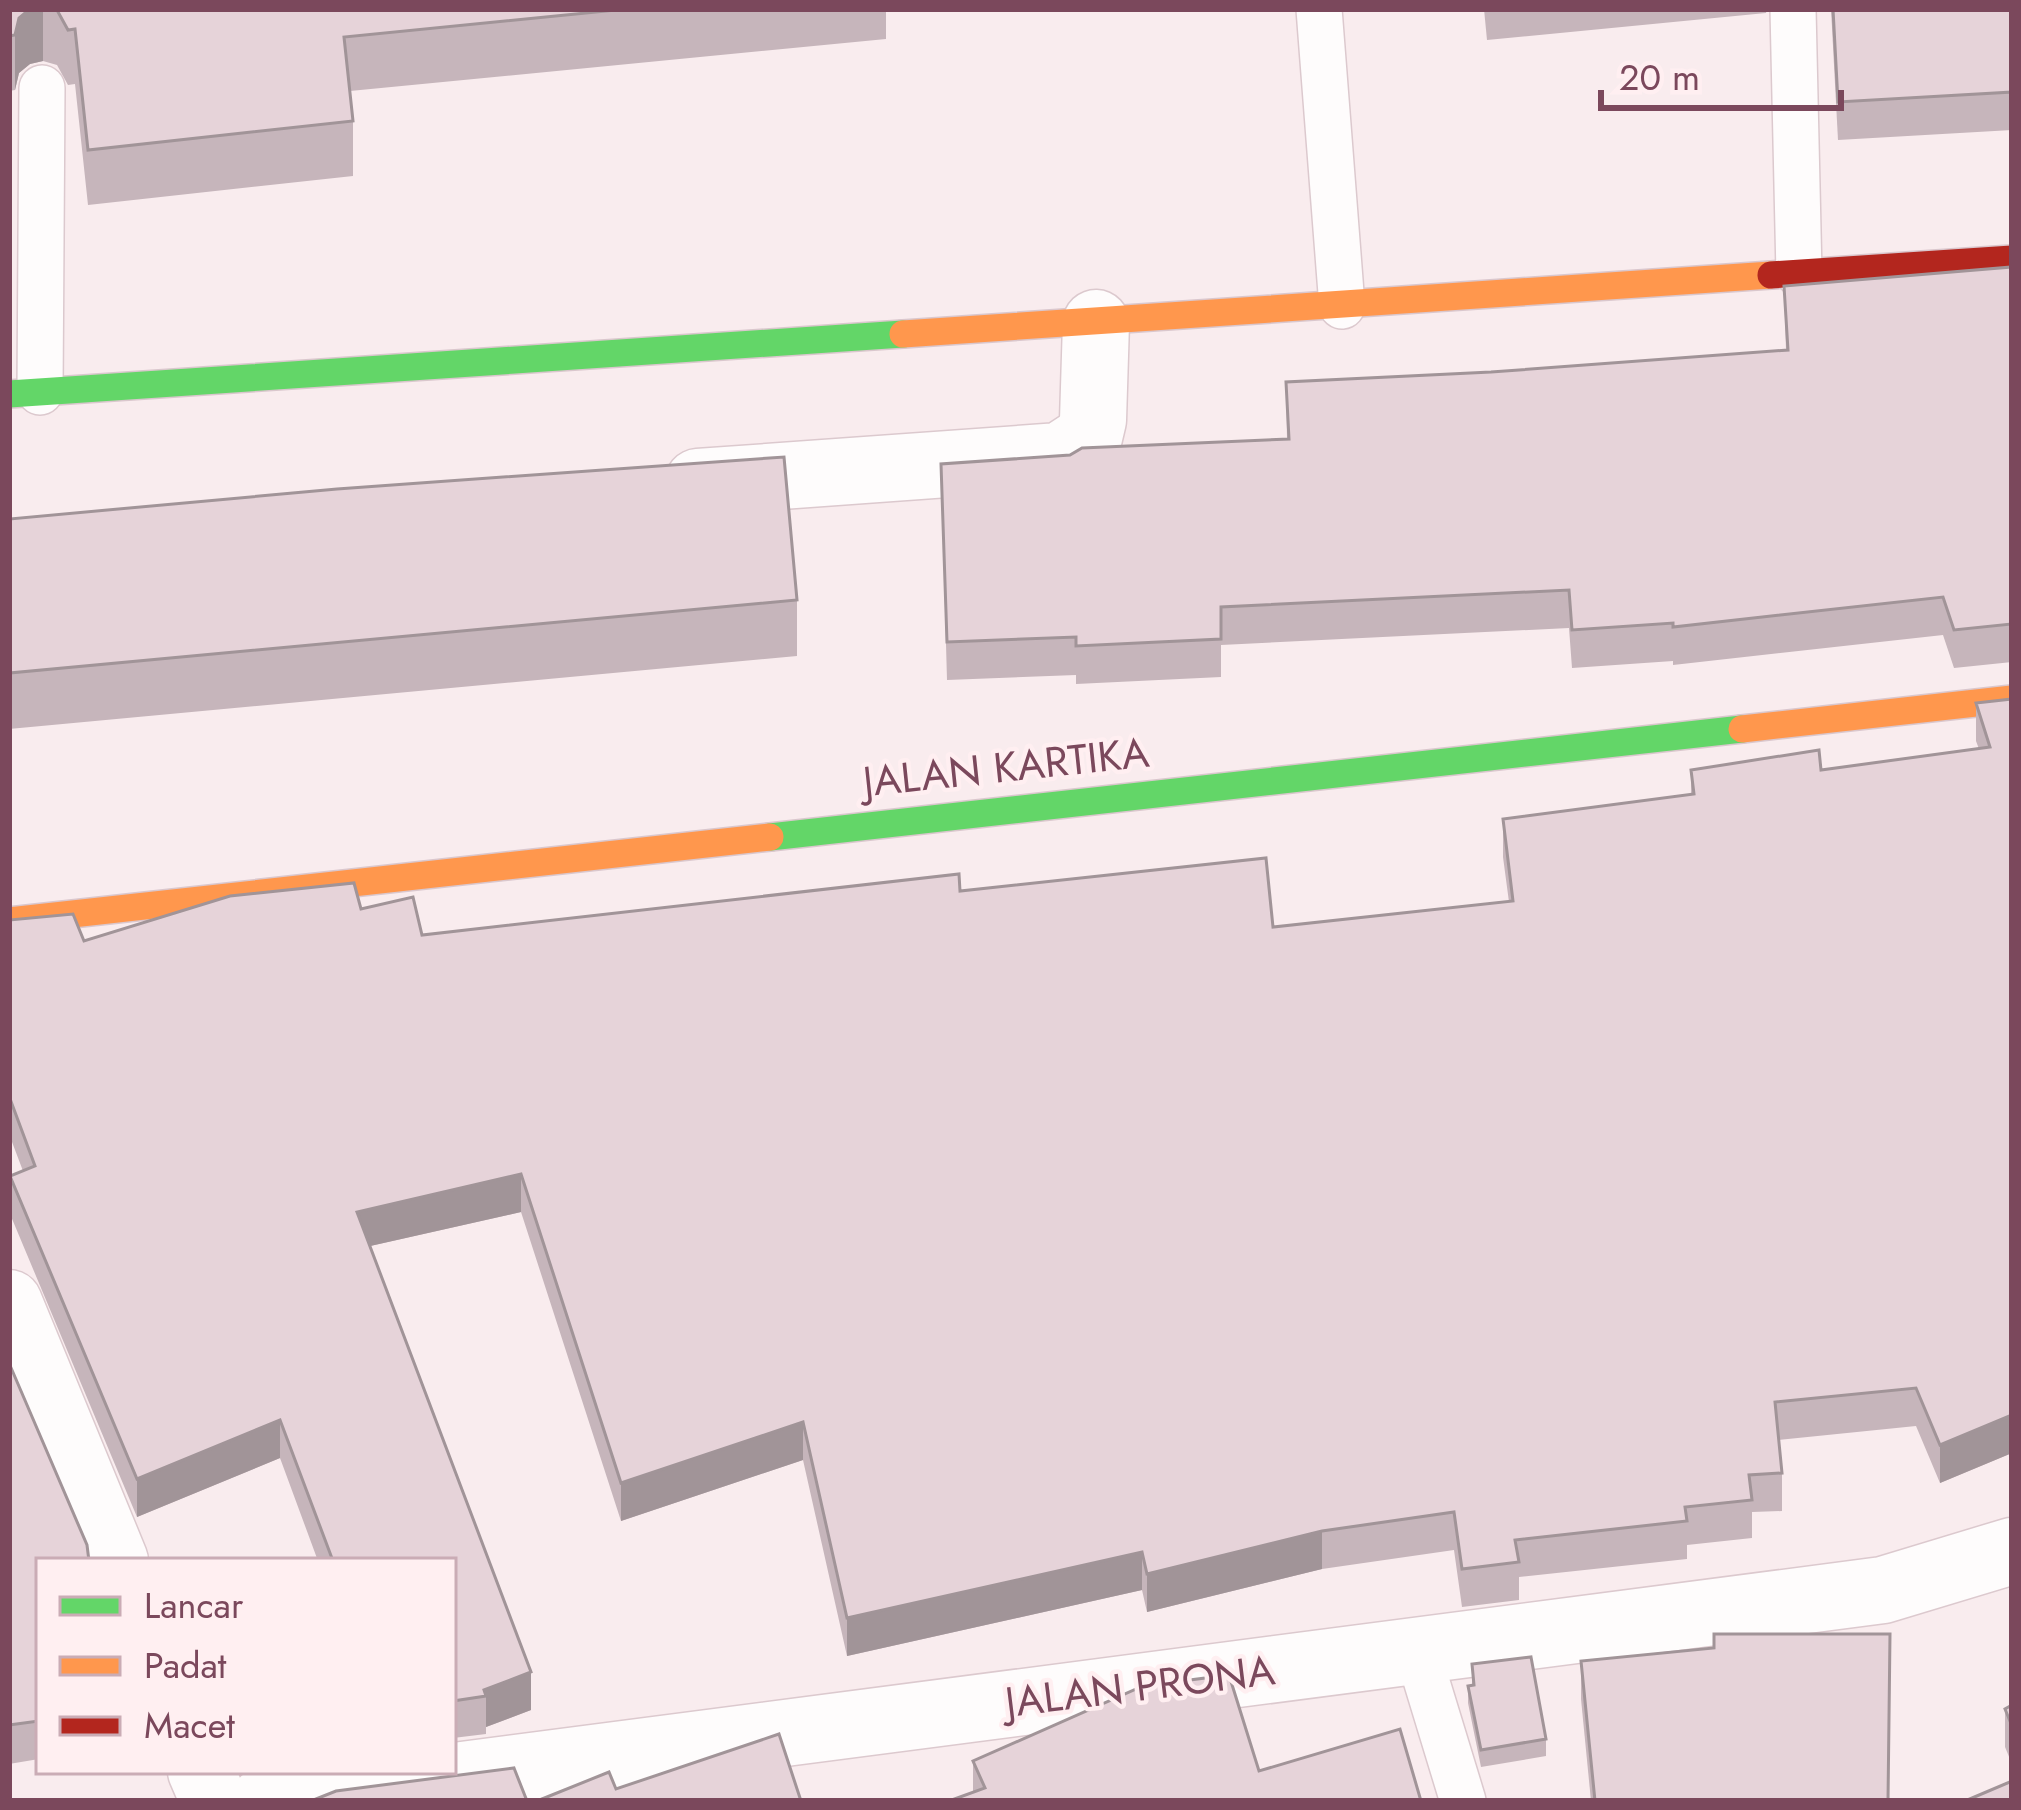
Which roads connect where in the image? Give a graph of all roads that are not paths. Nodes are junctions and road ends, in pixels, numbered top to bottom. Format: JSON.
{"nodes":[{"id":1,"x":1319,"y":9,"type":"edge"},
{"id":2,"x":1793,"y":9,"type":"edge"},
{"id":3,"x":42,"y":88,"type":"dead end"},
{"id":4,"x":2012,"y":259,"type":"edge"},
{"id":5,"x":1799,"y":274,"type":"junction"},
{"id":6,"x":1342,"y":306,"type":"junction"},
{"id":7,"x":1096,"y":323,"type":"junction"},
{"id":8,"x":25,"y":393,"type":"edge"},
{"id":9,"x":642,"y":486,"type":"edge"},
{"id":10,"x":2012,"y":699,"type":"edge"},
{"id":11,"x":9,"y":920,"type":"edge"},
{"id":12,"x":9,"y":1303,"type":"edge"},
{"id":13,"x":2012,"y":1551,"type":"edge"},
{"id":14,"x":114,"y":1558,"type":"edge"},
{"id":15,"x":1417,"y":1650,"type":"junction"},
{"id":16,"x":263,"y":1801,"type":"edge"},
{"id":17,"x":1463,"y":1801,"type":"edge"}],
"edges":[{"from":1,"to":6,"type":"lane"},
{"from":2,"to":5,"type":"lane"},
{"from":3,"to":8,"type":"lane"},
{"from":4,"to":5,"type":"street"},
{"from":5,"to":6,"type":"street"},
{"from":6,"to":7,"type":"street"},
{"from":7,"to":8,"type":"street"},
{"from":7,"to":9,"type":"street"},
{"from":10,"to":11,"type":"street","name":"JALAN KARTIKA"},
{"from":12,"to":14,"type":"street"},
{"from":13,"to":15,"type":"street","name":"JALAN PRONA"},
{"from":15,"to":16,"type":"street","name":"JALAN PRONA"},
{"from":15,"to":17,"type":"lane"}]}
